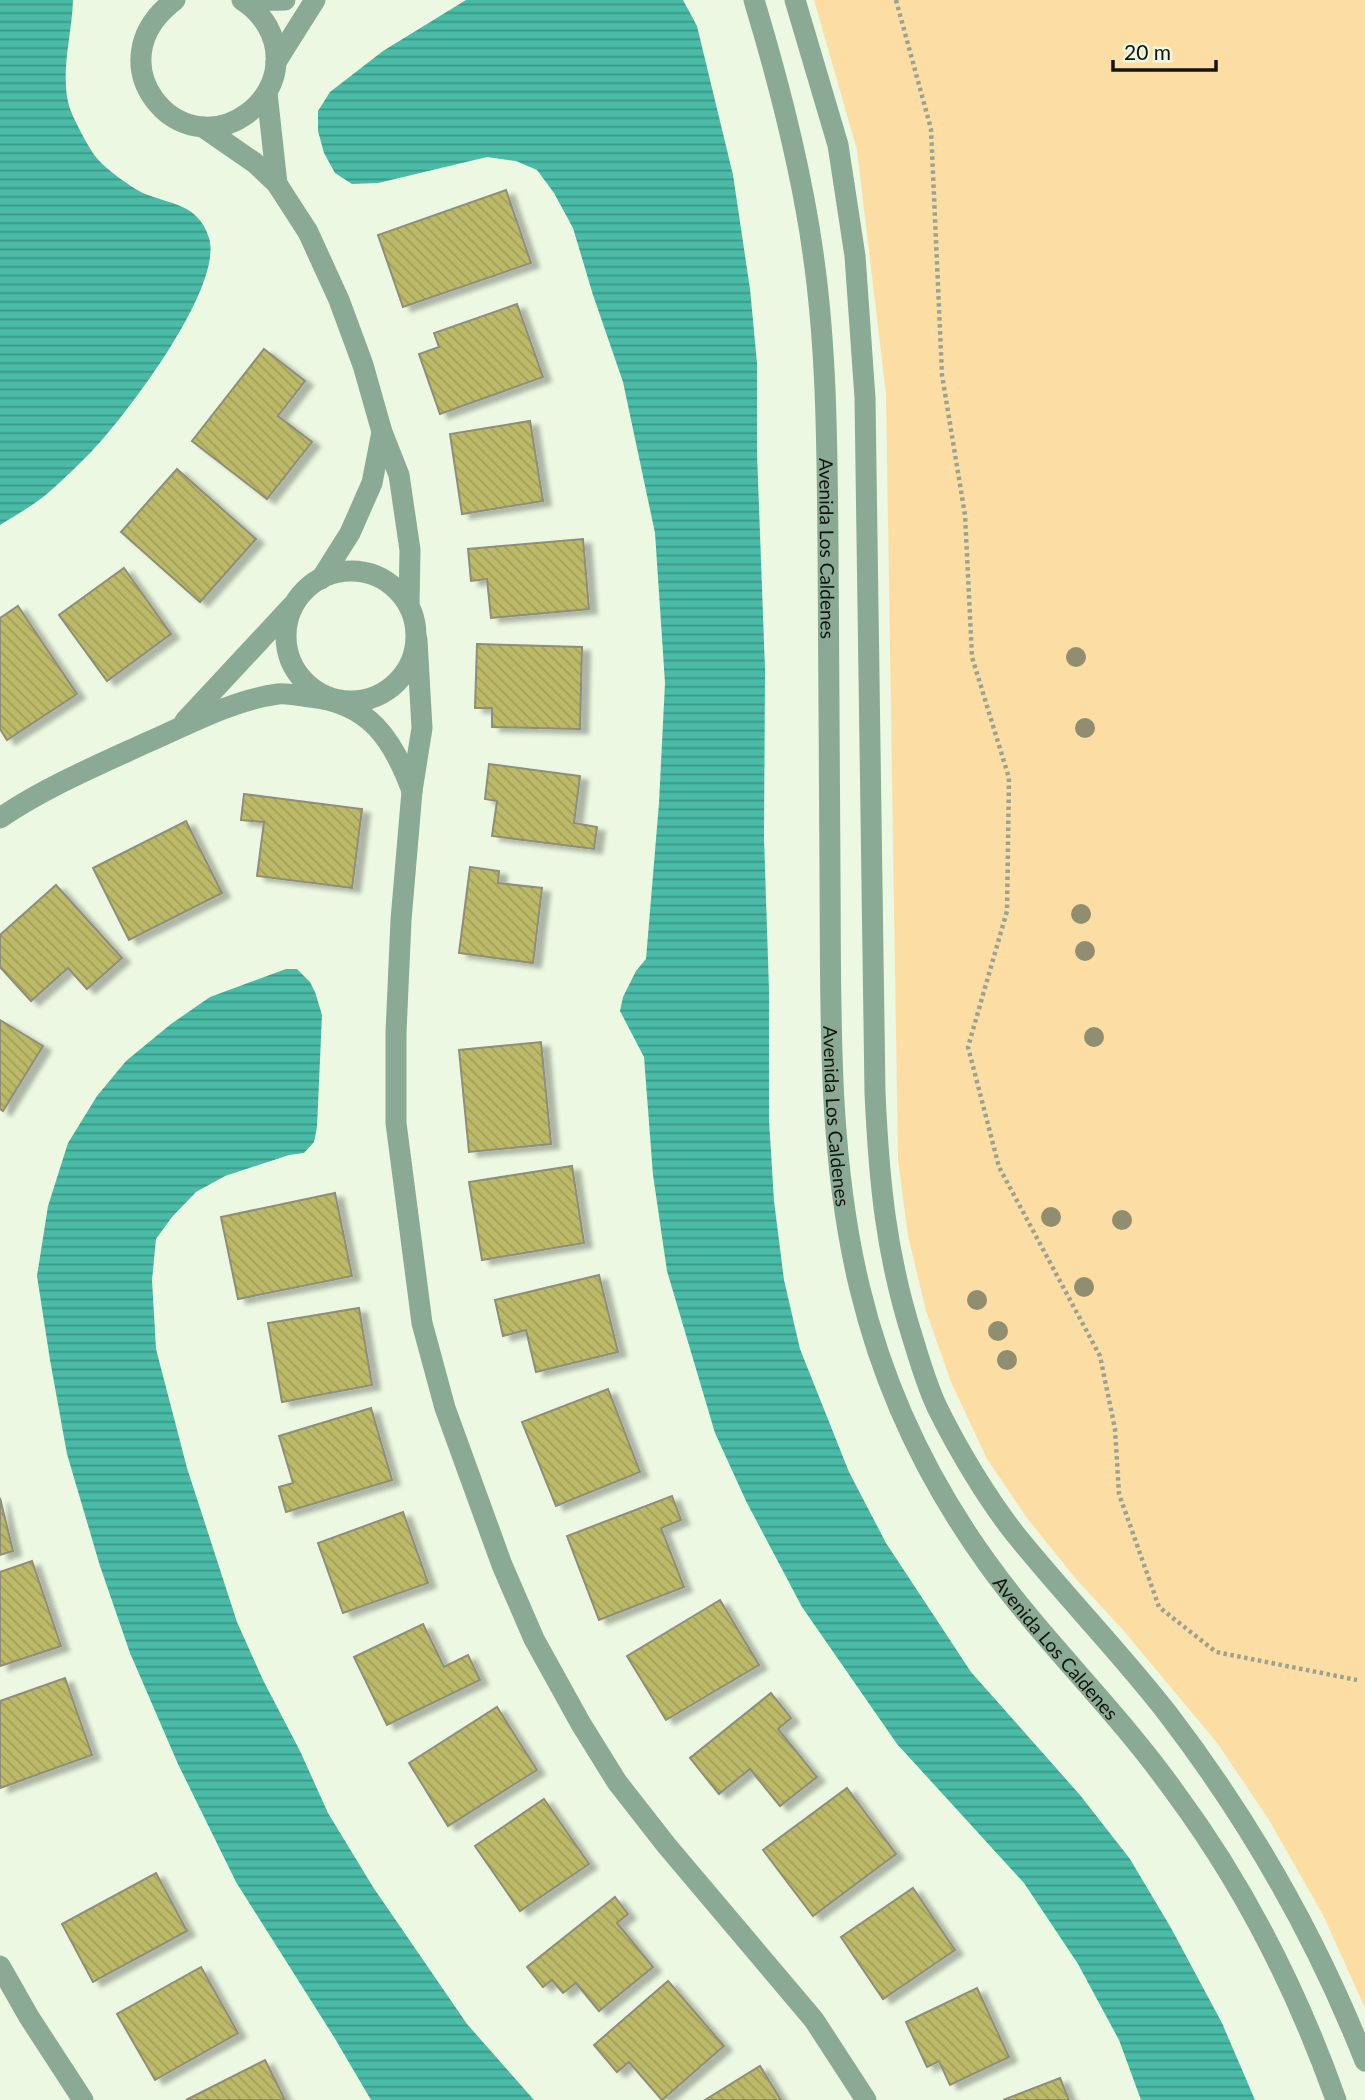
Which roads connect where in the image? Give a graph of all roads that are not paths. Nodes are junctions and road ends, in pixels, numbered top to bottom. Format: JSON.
{"nodes":[{"id":1,"x":147,"y":0,"type":"edge"},
{"id":2,"x":175,"y":0,"type":"edge"},
{"id":3,"x":285,"y":0,"type":"edge"},
{"id":4,"x":315,"y":0,"type":"edge"},
{"id":5,"x":754,"y":0,"type":"edge"},
{"id":6,"x":795,"y":0,"type":"edge"},
{"id":7,"x":243,"y":1,"type":"edge"},
{"id":8,"x":149,"y":25,"type":"junction"},
{"id":9,"x":276,"y":62,"type":"junction"},
{"id":10,"x":267,"y":93,"type":"junction"},
{"id":11,"x":203,"y":127,"type":"junction"},
{"id":12,"x":277,"y":184,"type":"junction"},
{"id":13,"x":382,"y":432,"type":"junction"},
{"id":14,"x":321,"y":579,"type":"junction"},
{"id":15,"x":296,"y":602,"type":"junction"},
{"id":16,"x":409,"y":606,"type":"junction"},
{"id":17,"x":417,"y":639,"type":"junction"},
{"id":18,"x":331,"y":699,"type":"junction"},
{"id":19,"x":176,"y":730,"type":"junction"},
{"id":20,"x":412,"y":791,"type":"junction"},
{"id":21,"x":0,"y":818,"type":"edge"},
{"id":22,"x":0,"y":1966,"type":"edge"},
{"id":23,"x":1365,"y":2062,"type":"edge"},
{"id":24,"x":83,"y":2100,"type":"edge"},
{"id":25,"x":866,"y":2100,"type":"edge"},
{"id":26,"x":1336,"y":2100,"type":"edge"}],
"edges":[{"from":1,"to":8,"type":"street"},
{"from":2,"to":8,"type":"street"},
{"from":3,"to":7,"type":"street"},
{"from":4,"to":9,"type":"street"},
{"from":5,"to":26,"type":"street","name":"Avenida Los Caldenes"},
{"from":6,"to":23,"type":"street","name":"Avenida Los Caldenes"},
{"from":7,"to":9,"type":"street"},
{"from":8,"to":11,"type":"street"},
{"from":9,"to":10,"type":"street"},
{"from":10,"to":11,"type":"street"},
{"from":10,"to":12,"type":"street"},
{"from":11,"to":12,"type":"street"},
{"from":12,"to":13,"type":"street"},
{"from":13,"to":14,"type":"street"},
{"from":13,"to":16,"type":"street"},
{"from":14,"to":15,"type":"street"},
{"from":14,"to":16,"type":"street"},
{"from":15,"to":18,"type":"street"},
{"from":15,"to":19,"type":"street"},
{"from":16,"to":17,"type":"street"},
{"from":17,"to":18,"type":"street"},
{"from":17,"to":20,"type":"street"},
{"from":18,"to":19,"type":"street"},
{"from":18,"to":20,"type":"street"},
{"from":19,"to":21,"type":"street"},
{"from":20,"to":25,"type":"street"},
{"from":22,"to":24,"type":"street"}]}
